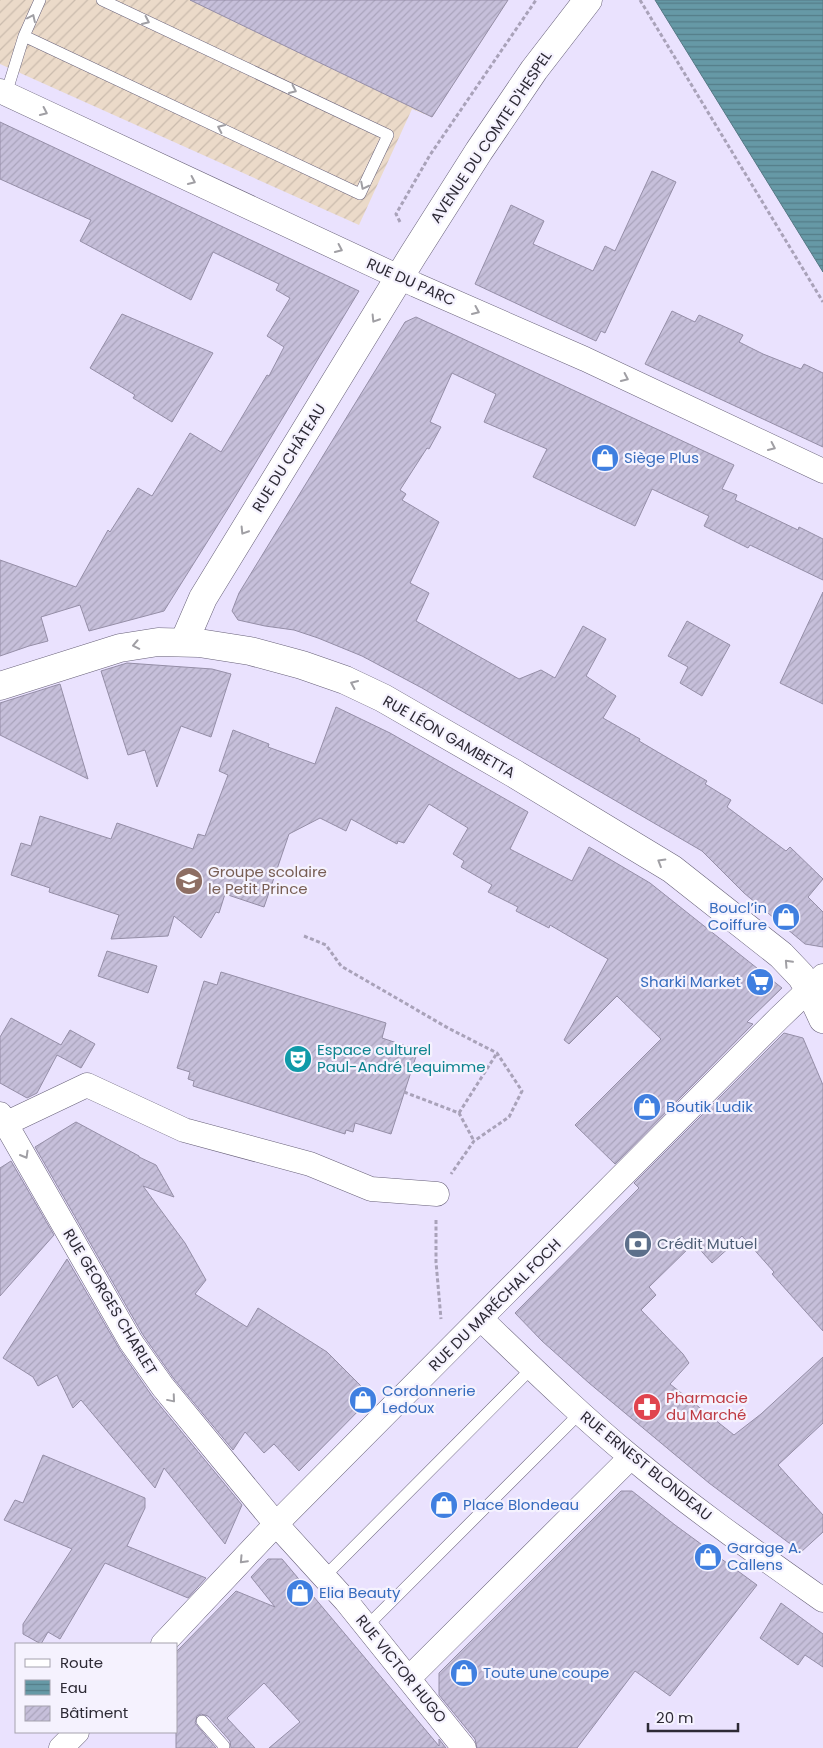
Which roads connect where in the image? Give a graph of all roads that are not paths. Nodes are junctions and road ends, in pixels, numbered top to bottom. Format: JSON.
{"nodes":[{"id":1,"x":40,"y":0,"type":"edge"},
{"id":2,"x":102,"y":0,"type":"edge"},
{"id":3,"x":583,"y":6,"type":"edge"},
{"id":4,"x":24,"y":36,"type":"junction"},
{"id":5,"x":3,"y":93,"type":"edge"},
{"id":6,"x":407,"y":266,"type":"junction"},
{"id":7,"x":823,"y":471,"type":"edge"},
{"id":8,"x":184,"y":642,"type":"junction"},
{"id":9,"x":0,"y":686,"type":"edge"},
{"id":10,"x":816,"y":982,"type":"edge"},
{"id":11,"x":823,"y":1019,"type":"edge"},
{"id":12,"x":3,"y":1118,"type":"edge"},
{"id":13,"x":437,"y":1194,"type":"road end"},
{"id":14,"x":480,"y":1319,"type":"junction"},
{"id":15,"x":532,"y":1368,"type":"junction"},
{"id":16,"x":580,"y":1413,"type":"junction"},
{"id":17,"x":631,"y":1457,"type":"junction"},
{"id":18,"x":276,"y":1524,"type":"junction"},
{"id":19,"x":324,"y":1577,"type":"junction"},
{"id":20,"x":823,"y":1600,"type":"edge"},
{"id":21,"x":367,"y":1626,"type":"junction"},
{"id":22,"x":164,"y":1643,"type":"edge"},
{"id":23,"x":409,"y":1678,"type":"junction"},
{"id":24,"x":202,"y":1721,"type":"dead end"},
{"id":25,"x":76,"y":1733,"type":"edge"},
{"id":26,"x":61,"y":1748,"type":"edge"},
{"id":27,"x":223,"y":1748,"type":"edge"},
{"id":28,"x":464,"y":1748,"type":"edge"}],
"edges":[{"from":4,"to":1,"type":"lane","one_way":true},
{"from":2,"to":4,"type":"lane","one_way":true},
{"from":3,"to":6,"type":"street","name":"AVENUE DU COMTE D'HESPEL"},
{"from":4,"to":5,"type":"lane"},
{"from":5,"to":6,"type":"street","name":"RUE DU PARC","one_way":true},
{"from":6,"to":7,"type":"street","name":"RUE DU PARC","one_way":true},
{"from":6,"to":8,"type":"street","name":"RUE DU CHÂTEAU","one_way":true},
{"from":8,"to":9,"type":"street","name":"RUE LÉON GAMBETTA","one_way":true},
{"from":10,"to":8,"type":"street","name":"RUE LÉON GAMBETTA","one_way":true},
{"from":10,"to":11,"type":"street","name":"RUE LÉON GAMBETTA"},
{"from":10,"to":14,"type":"street","name":"RUE DU MARÉCHAL FOCH"},
{"from":12,"to":13,"type":"street"},
{"from":12,"to":18,"type":"street","name":"RUE GEORGES CHARLET","one_way":true},
{"from":14,"to":15,"type":"street","name":"RUE ERNEST BLONDEAU"},
{"from":14,"to":18,"type":"street","name":"RUE DU MARÉCHAL FOCH"},
{"from":15,"to":16,"type":"street","name":"RUE ERNEST BLONDEAU"},
{"from":15,"to":19,"type":"lane"},
{"from":16,"to":17,"type":"street","name":"RUE ERNEST BLONDEAU"},
{"from":16,"to":21,"type":"lane"},
{"from":17,"to":20,"type":"street","name":"RUE ERNEST BLONDEAU"},
{"from":17,"to":23,"type":"street"},
{"from":18,"to":19,"type":"street","name":"RUE VICTOR HUGO"},
{"from":18,"to":22,"type":"street","name":"RUE DU MARÉCHAL FOCH","one_way":true},
{"from":19,"to":21,"type":"street","name":"RUE VICTOR HUGO"},
{"from":21,"to":23,"type":"street","name":"RUE VICTOR HUGO"},
{"from":23,"to":28,"type":"street","name":"RUE VICTOR HUGO"},
{"from":24,"to":27,"type":"lane"},
{"from":25,"to":26,"type":"street"}]}
